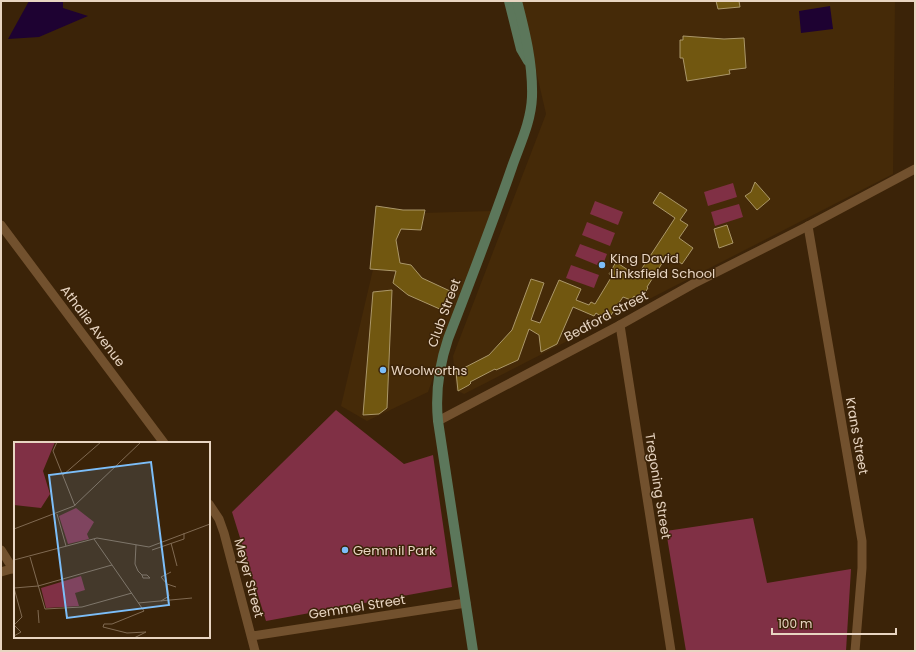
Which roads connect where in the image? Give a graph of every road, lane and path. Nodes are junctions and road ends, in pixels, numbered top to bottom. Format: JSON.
{"nodes":[{"id":1,"x":509,"y":1,"type":"edge"},
{"id":2,"x":517,"y":1,"type":"edge"},
{"id":3,"x":529,"y":63,"type":"junction"},
{"id":4,"x":915,"y":169,"type":"edge"},
{"id":5,"x":1,"y":225,"type":"edge"},
{"id":6,"x":808,"y":226,"type":"junction"},
{"id":7,"x":620,"y":325,"type":"junction"},
{"id":8,"x":438,"y":421,"type":"junction"},
{"id":9,"x":163,"y":442,"type":"edge"},
{"id":10,"x":212,"y":513,"type":"edge"},
{"id":11,"x":1,"y":550,"type":"edge"},
{"id":12,"x":14,"y":569,"type":"edge"},
{"id":13,"x":1,"y":572,"type":"edge"},
{"id":14,"x":466,"y":603,"type":"junction"},
{"id":15,"x":252,"y":636,"type":"junction"},
{"id":16,"x":255,"y":651,"type":"edge"},
{"id":17,"x":473,"y":651,"type":"edge"},
{"id":18,"x":671,"y":651,"type":"edge"},
{"id":19,"x":854,"y":651,"type":"edge"}],
"edges":[{"from":1,"to":3,"type":"main road","name":"Club Street"},
{"from":2,"to":3,"type":"main road","name":"Club Street"},
{"from":3,"to":8,"type":"main road","name":"Club Street"},
{"from":4,"to":6,"type":"street","name":"Bedford Street"},
{"from":5,"to":9,"type":"street","name":"Athalie Avenue"},
{"from":6,"to":7,"type":"street","name":"Bedford Street"},
{"from":6,"to":19,"type":"street","name":"Krans Street"},
{"from":7,"to":8,"type":"street","name":"Bedford Street"},
{"from":7,"to":18,"type":"street","name":"Tregoning Street"},
{"from":8,"to":14,"type":"main road","name":"Club Street"},
{"from":10,"to":15,"type":"street","name":"Meyer Street"},
{"from":11,"to":12,"type":"street"},
{"from":12,"to":13,"type":"street"},
{"from":14,"to":15,"type":"street","name":"Gemmel Street"},
{"from":14,"to":17,"type":"main road","name":"Club Street"},
{"from":15,"to":16,"type":"street","name":"Meyer Street"}]}
